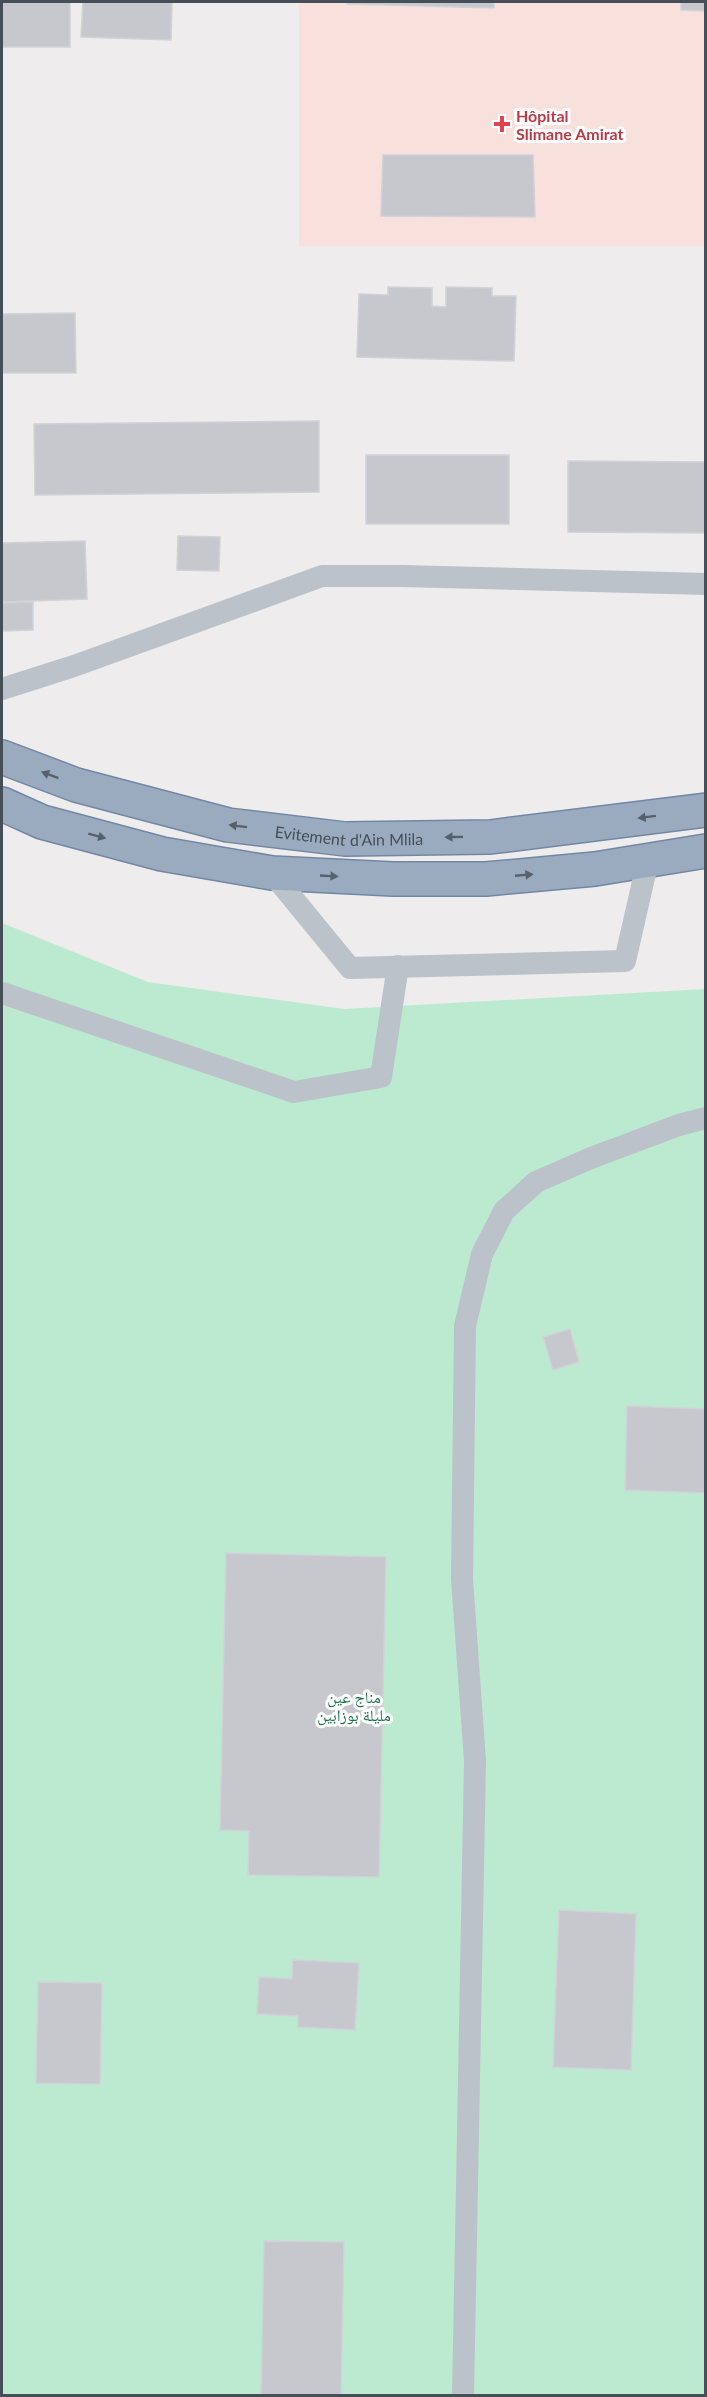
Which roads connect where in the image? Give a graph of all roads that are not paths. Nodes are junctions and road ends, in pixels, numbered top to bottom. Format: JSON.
{"nodes":[{"id":1,"x":705,"y":584,"type":"edge"},
{"id":2,"x":2,"y":689,"type":"edge"},
{"id":3,"x":2,"y":757,"type":"edge"},
{"id":4,"x":2,"y":804,"type":"edge"},
{"id":5,"x":705,"y":810,"type":"edge"},
{"id":6,"x":705,"y":851,"type":"edge"},
{"id":7,"x":648,"y":860,"type":"junction"},
{"id":8,"x":272,"y":873,"type":"junction"},
{"id":9,"x":398,"y":966,"type":"junction"},
{"id":10,"x":2,"y":993,"type":"edge"},
{"id":11,"x":705,"y":1118,"type":"edge"},
{"id":12,"x":463,"y":2396,"type":"edge"}],
"edges":[{"from":1,"to":2,"type":"lane"},
{"from":5,"to":3,"type":"highway","name":"Evitement d'Ain Mlila","one_way":true},
{"from":4,"to":8,"type":"highway","one_way":true},
{"from":6,"to":7,"type":"highway"},
{"from":8,"to":7,"type":"highway","one_way":true},
{"from":7,"to":9,"type":"lane"},
{"from":8,"to":9,"type":"lane"},
{"from":9,"to":10,"type":"lane"},
{"from":11,"to":12,"type":"lane"}]}
